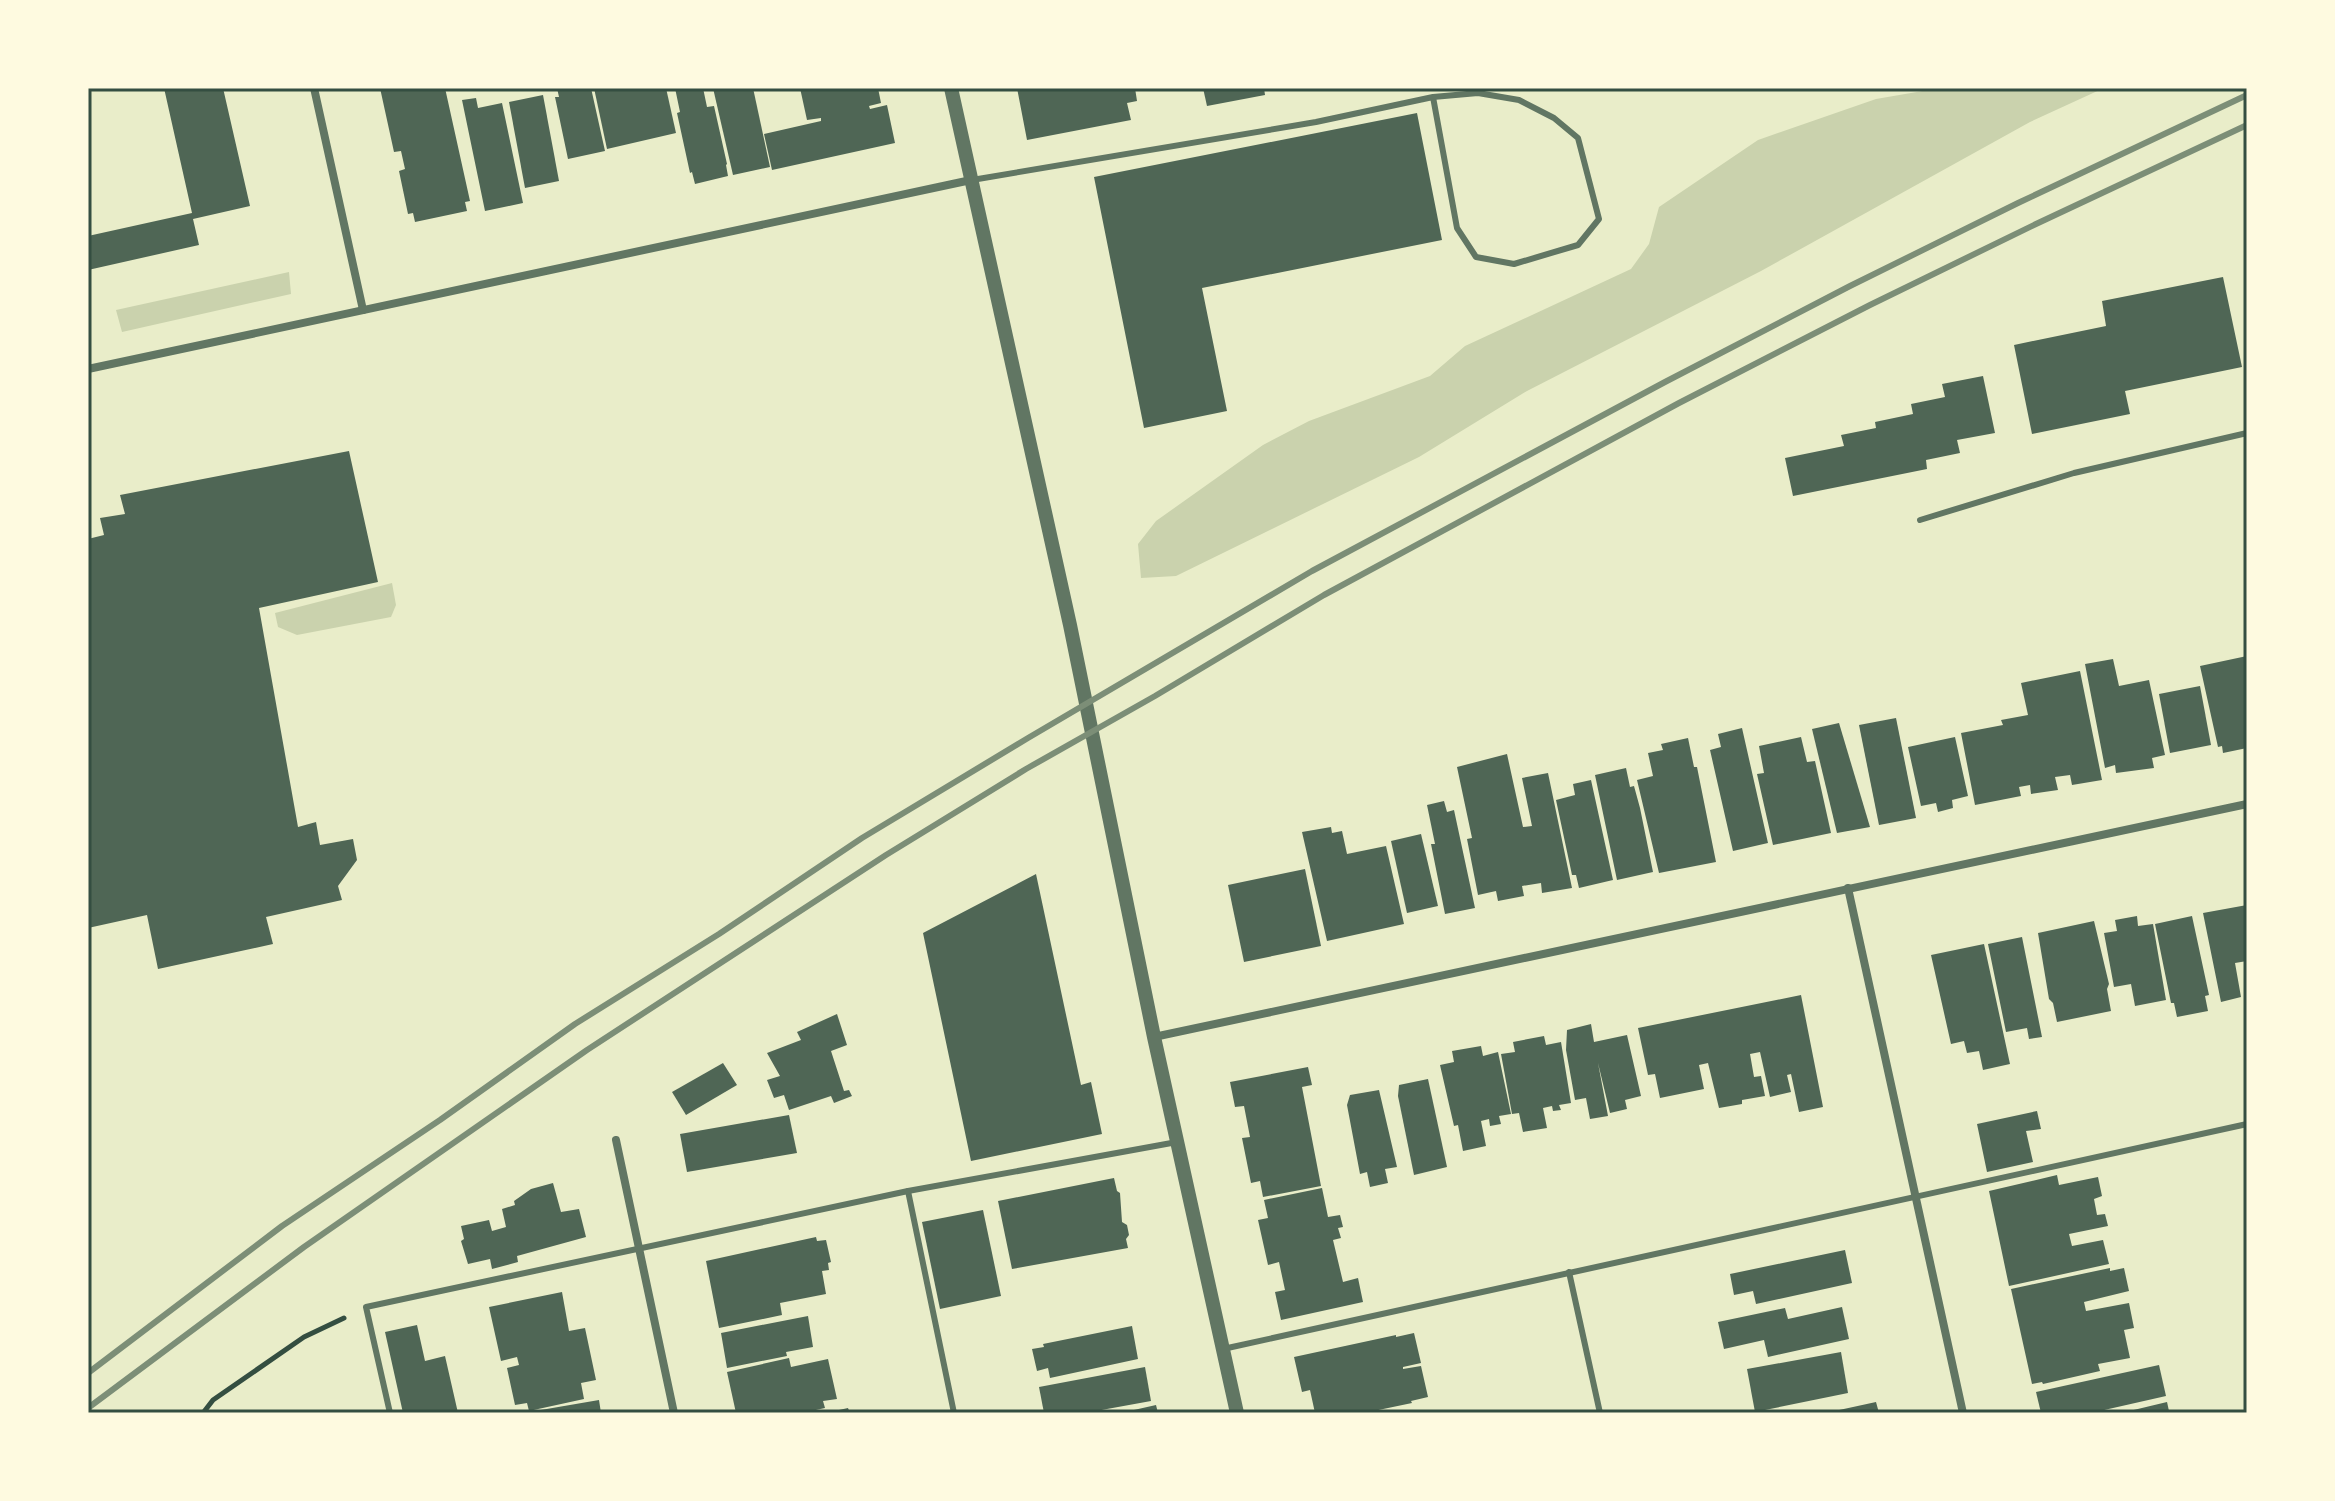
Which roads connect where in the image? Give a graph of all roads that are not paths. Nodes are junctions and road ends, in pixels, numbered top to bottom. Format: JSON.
{"nodes":[{"id":1,"x":314,"y":88,"type":"edge"},
{"id":2,"x":951,"y":88,"type":"edge"},
{"id":3,"x":1433,"y":97,"type":"junction"},
{"id":4,"x":971,"y":180,"type":"junction"},
{"id":5,"x":363,"y":310,"type":"junction"},
{"id":6,"x":88,"y":369,"type":"edge"},
{"id":7,"x":2247,"y":433,"type":"edge"},
{"id":8,"x":1920,"y":520,"type":"dead end"},
{"id":9,"x":2247,"y":804,"type":"edge"},
{"id":10,"x":1848,"y":888,"type":"junction"},
{"id":11,"x":1154,"y":1037,"type":"junction"},
{"id":12,"x":2247,"y":1124,"type":"edge"},
{"id":13,"x":616,"y":1140,"type":"dead end"},
{"id":14,"x":1177,"y":1142,"type":"junction"},
{"id":15,"x":908,"y":1191,"type":"junction"},
{"id":16,"x":1914,"y":1196,"type":"junction"},
{"id":17,"x":639,"y":1248,"type":"junction"},
{"id":18,"x":1569,"y":1272,"type":"junction"},
{"id":19,"x":1223,"y":1349,"type":"junction"},
{"id":20,"x":390,"y":1413,"type":"edge"},
{"id":21,"x":674,"y":1413,"type":"edge"},
{"id":22,"x":954,"y":1413,"type":"edge"},
{"id":23,"x":1237,"y":1413,"type":"edge"},
{"id":24,"x":1600,"y":1413,"type":"edge"},
{"id":25,"x":1963,"y":1413,"type":"edge"}],
"edges":[{"from":1,"to":5,"type":"street"},
{"from":2,"to":4,"type":"street"},
{"from":3,"to":3,"type":"lane"},
{"from":3,"to":4,"type":"lane"},
{"from":4,"to":5,"type":"street"},
{"from":4,"to":11,"type":"street"},
{"from":5,"to":6,"type":"street"},
{"from":7,"to":8,"type":"lane"},
{"from":9,"to":10,"type":"street"},
{"from":10,"to":11,"type":"street"},
{"from":10,"to":16,"type":"street"},
{"from":11,"to":14,"type":"street"},
{"from":12,"to":16,"type":"lane"},
{"from":13,"to":17,"type":"street"},
{"from":14,"to":15,"type":"lane"},
{"from":14,"to":19,"type":"street"},
{"from":15,"to":17,"type":"lane"},
{"from":15,"to":22,"type":"lane"},
{"from":16,"to":18,"type":"lane"},
{"from":16,"to":25,"type":"street"},
{"from":17,"to":20,"type":"lane"},
{"from":17,"to":21,"type":"street"},
{"from":18,"to":19,"type":"lane"},
{"from":18,"to":24,"type":"lane"},
{"from":19,"to":23,"type":"street"}]}
